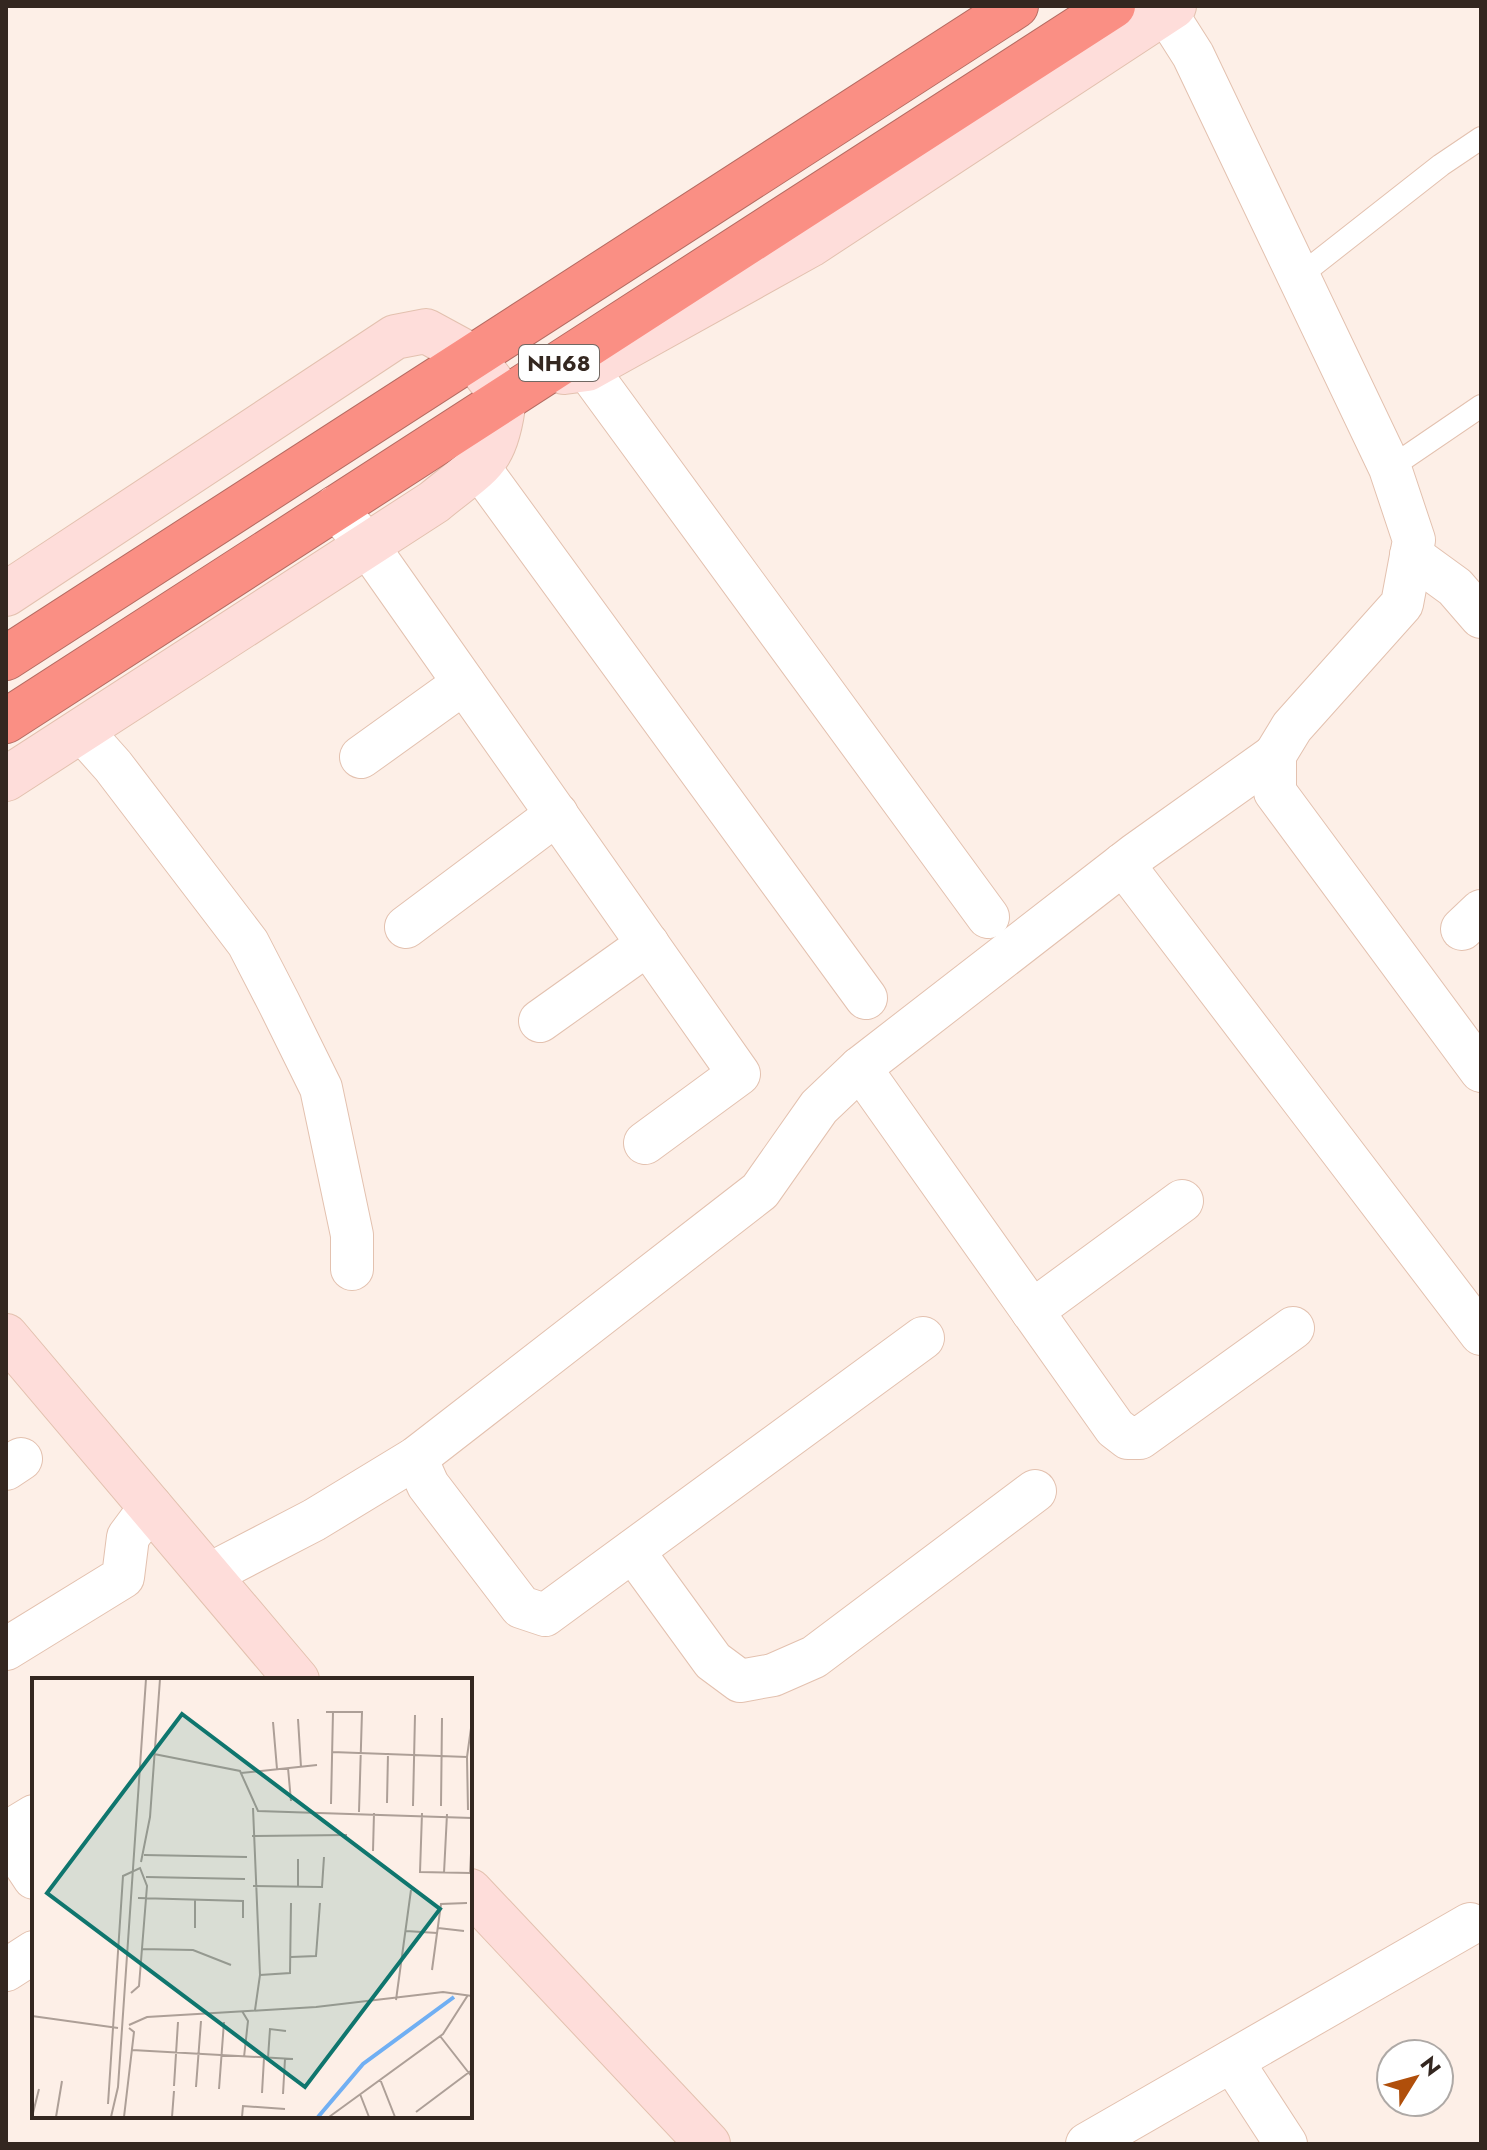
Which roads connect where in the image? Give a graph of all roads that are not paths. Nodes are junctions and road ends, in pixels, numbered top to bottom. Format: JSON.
{"nodes":[{"id":1,"x":1016,"y":6,"type":"edge"},
{"id":2,"x":1113,"y":6,"type":"edge"},
{"id":3,"x":1170,"y":9,"type":"edge"},
{"id":4,"x":1481,"y":138,"type":"edge"},
{"id":5,"x":1297,"y":278,"type":"junction"},
{"id":6,"x":472,"y":356,"type":"junction"},
{"id":7,"x":587,"y":369,"type":"junction"},
{"id":8,"x":522,"y":386,"type":"junction"},
{"id":9,"x":1481,"y":406,"type":"edge"},
{"id":10,"x":478,"y":466,"type":"junction"},
{"id":11,"x":1390,"y":468,"type":"junction"},
{"id":12,"x":335,"y":507,"type":"junction"},
{"id":13,"x":367,"y":545,"type":"junction"},
{"id":14,"x":1411,"y":555,"type":"junction"},
{"id":15,"x":6,"y":594,"type":"edge"},
{"id":16,"x":1481,"y":617,"type":"edge"},
{"id":17,"x":6,"y":658,"type":"edge"},
{"id":18,"x":464,"y":683,"type":"junction"},
{"id":19,"x":6,"y":721,"type":"edge"},
{"id":20,"x":81,"y":730,"type":"junction"},
{"id":21,"x":1275,"y":755,"type":"junction"},
{"id":22,"x":361,"y":757,"type":"dead end"},
{"id":23,"x":6,"y":779,"type":"edge"},
{"id":24,"x":557,"y":814,"type":"junction"},
{"id":25,"x":1123,"y":864,"type":"junction"},
{"id":26,"x":988,"y":917,"type":"dead end"},
{"id":27,"x":406,"y":927,"type":"dead end"},
{"id":28,"x":648,"y":944,"type":"junction"},
{"id":29,"x":866,"y":998,"type":"dead end"},
{"id":30,"x":540,"y":1021,"type":"dead end"},
{"id":31,"x":860,"y":1068,"type":"junction"},
{"id":32,"x":1481,"y":1071,"type":"edge"},
{"id":33,"x":645,"y":1143,"type":"dead end"},
{"id":34,"x":1182,"y":1201,"type":"dead end"},
{"id":35,"x":352,"y":1269,"type":"dead end"},
{"id":36,"x":1032,"y":1311,"type":"junction"},
{"id":37,"x":1293,"y":1328,"type":"dead end"},
{"id":38,"x":1481,"y":1334,"type":"edge"},
{"id":39,"x":6,"y":1336,"type":"edge"},
{"id":40,"x":923,"y":1338,"type":"dead end"},
{"id":41,"x":416,"y":1458,"type":"junction"},
{"id":42,"x":1035,"y":1491,"type":"dead end"},
{"id":43,"x":151,"y":1506,"type":"junction"},
{"id":44,"x":633,"y":1551,"type":"junction"},
{"id":45,"x":210,"y":1574,"type":"junction"},
{"id":46,"x":6,"y":1649,"type":"edge"},
{"id":47,"x":295,"y":1678,"type":"edge"},
{"id":48,"x":32,"y":1817,"type":"edge"},
{"id":49,"x":6,"y":1835,"type":"edge"},
{"id":50,"x":32,"y":1875,"type":"edge"},
{"id":51,"x":472,"y":1893,"type":"edge"},
{"id":52,"x":1470,"y":1924,"type":"dead end"},
{"id":53,"x":32,"y":1953,"type":"edge"},
{"id":54,"x":6,"y":1970,"type":"edge"},
{"id":55,"x":1232,"y":2061,"type":"junction"},
{"id":56,"x":708,"y":2144,"type":"edge"},
{"id":57,"x":1087,"y":2144,"type":"edge"},
{"id":58,"x":1286,"y":2144,"type":"edge"}],
"edges":[{"from":1,"to":6,"type":"highway","number":"NH68"},
{"from":2,"to":8,"type":"highway","number":"NH68"},
{"from":3,"to":5,"type":"street"},
{"from":3,"to":7,"type":"street"},
{"from":4,"to":5,"type":"lane"},
{"from":5,"to":11,"type":"street"},
{"from":6,"to":8,"type":"street"},
{"from":6,"to":15,"type":"street"},
{"from":6,"to":17,"type":"highway","number":"NH68"},
{"from":7,"to":8,"type":"street"},
{"from":7,"to":26,"type":"street"},
{"from":8,"to":10,"type":"street"},
{"from":8,"to":12,"type":"highway","number":"NH68"},
{"from":9,"to":11,"type":"lane"},
{"from":10,"to":13,"type":"street"},
{"from":10,"to":29,"type":"street"},
{"from":11,"to":14,"type":"street"},
{"from":12,"to":13,"type":"street"},
{"from":12,"to":19,"type":"highway","number":"NH68"},
{"from":13,"to":18,"type":"street"},
{"from":13,"to":20,"type":"street"},
{"from":14,"to":16,"type":"street"},
{"from":14,"to":21,"type":"street"},
{"from":18,"to":22,"type":"street"},
{"from":18,"to":24,"type":"street"},
{"from":20,"to":23,"type":"street"},
{"from":20,"to":35,"type":"street"},
{"from":21,"to":25,"type":"street"},
{"from":21,"to":32,"type":"street"},
{"from":24,"to":27,"type":"street"},
{"from":24,"to":28,"type":"street"},
{"from":25,"to":31,"type":"street"},
{"from":25,"to":38,"type":"street"},
{"from":28,"to":30,"type":"street"},
{"from":28,"to":33,"type":"street"},
{"from":31,"to":36,"type":"street"},
{"from":31,"to":41,"type":"street"},
{"from":34,"to":36,"type":"street"},
{"from":36,"to":37,"type":"street"},
{"from":39,"to":43,"type":"street"},
{"from":40,"to":44,"type":"street"},
{"from":41,"to":44,"type":"street"},
{"from":41,"to":45,"type":"street"},
{"from":42,"to":44,"type":"street"},
{"from":43,"to":45,"type":"street"},
{"from":43,"to":46,"type":"street"},
{"from":45,"to":47,"type":"street"},
{"from":48,"to":49,"type":"street"},
{"from":49,"to":50,"type":"street"},
{"from":51,"to":56,"type":"street"},
{"from":52,"to":55,"type":"street"},
{"from":53,"to":54,"type":"street"},
{"from":55,"to":57,"type":"street"},
{"from":55,"to":58,"type":"street"}]}
